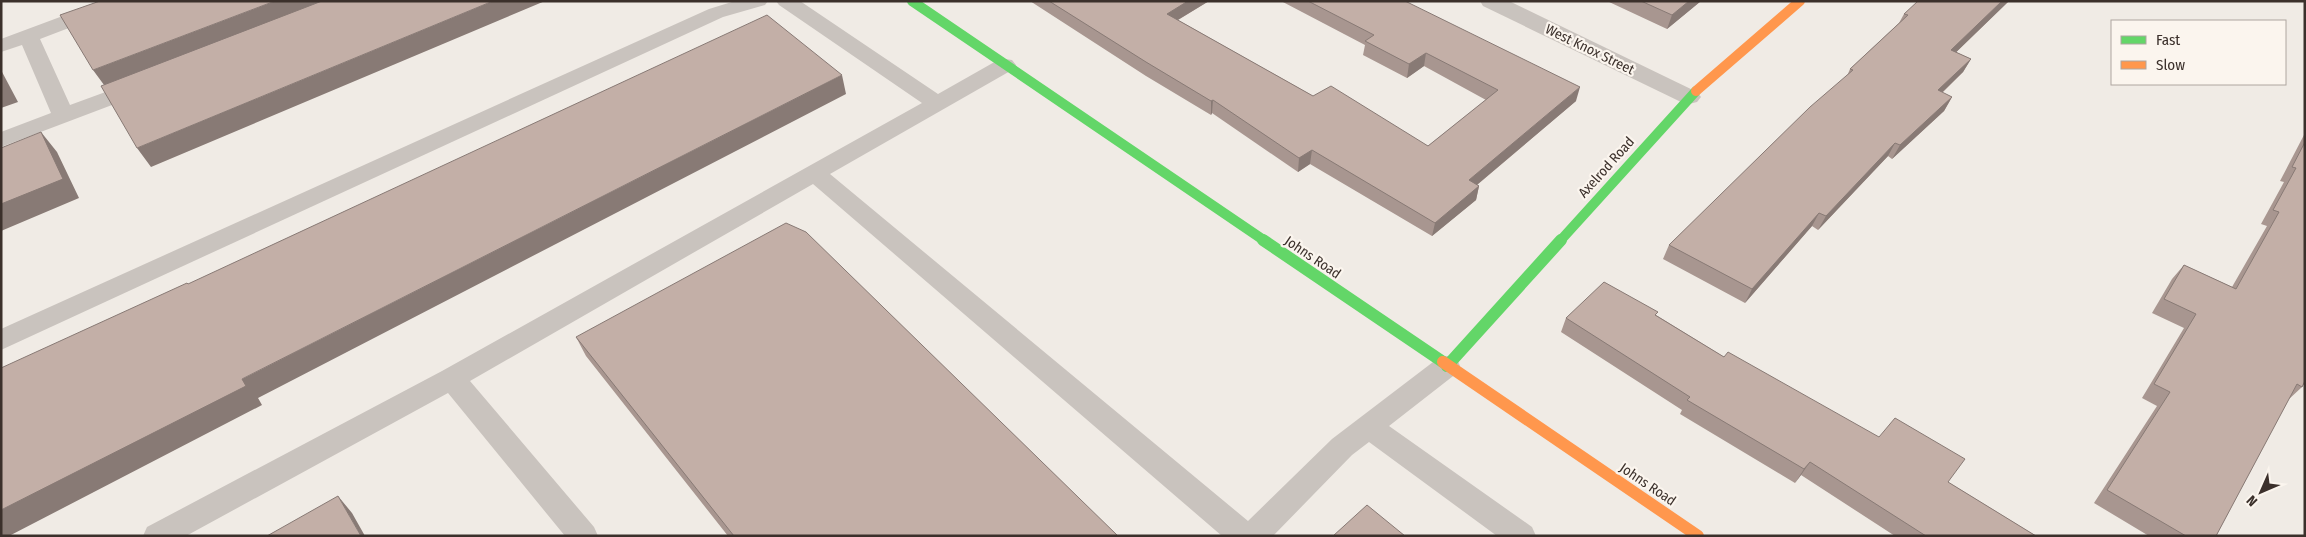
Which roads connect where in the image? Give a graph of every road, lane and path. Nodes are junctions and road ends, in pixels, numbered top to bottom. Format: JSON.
{"nodes":[{"id":1,"x":122,"y":1,"type":"edge"},
{"id":2,"x":758,"y":1,"type":"edge"},
{"id":3,"x":786,"y":1,"type":"edge"},
{"id":4,"x":912,"y":1,"type":"edge"},
{"id":5,"x":1491,"y":1,"type":"edge"},
{"id":6,"x":1800,"y":1,"type":"edge"},
{"id":7,"x":28,"y":36,"type":"junction"},
{"id":8,"x":1,"y":46,"type":"edge"},
{"id":9,"x":1005,"y":65,"type":"junction"},
{"id":10,"x":156,"y":80,"type":"edge"},
{"id":11,"x":1689,"y":97,"type":"junction"},
{"id":12,"x":937,"y":103,"type":"junction"},
{"id":13,"x":64,"y":116,"type":"junction"},
{"id":14,"x":1,"y":140,"type":"edge"},
{"id":15,"x":814,"y":173,"type":"junction"},
{"id":16,"x":1,"y":340,"type":"edge"},
{"id":17,"x":1446,"y":366,"type":"junction"},
{"id":18,"x":452,"y":378,"type":"junction"},
{"id":19,"x":1368,"y":427,"type":"junction"},
{"id":20,"x":158,"y":536,"type":"edge"},
{"id":21,"x":583,"y":536,"type":"edge"},
{"id":22,"x":1244,"y":536,"type":"edge"},
{"id":23,"x":1254,"y":536,"type":"edge"},
{"id":24,"x":1521,"y":536,"type":"edge"},
{"id":25,"x":1698,"y":536,"type":"edge"}],
"edges":[{"from":1,"to":7,"type":"lane"},
{"from":2,"to":16,"type":"lane"},
{"from":3,"to":12,"type":"lane"},
{"from":4,"to":9,"type":"street","name":"Johns Road"},
{"from":5,"to":11,"type":"street","name":"West Knox Street"},
{"from":6,"to":11,"type":"street","name":"Axelrod Road"},
{"from":7,"to":8,"type":"lane"},
{"from":7,"to":13,"type":"lane"},
{"from":9,"to":12,"type":"lane"},
{"from":9,"to":17,"type":"street","name":"Johns Road"},
{"from":10,"to":13,"type":"lane"},
{"from":11,"to":17,"type":"street","name":"Axelrod Road"},
{"from":12,"to":15,"type":"lane"},
{"from":13,"to":14,"type":"lane"},
{"from":15,"to":18,"type":"lane"},
{"from":15,"to":22,"type":"lane"},
{"from":17,"to":19,"type":"lane"},
{"from":17,"to":25,"type":"street","name":"Johns Road"},
{"from":18,"to":20,"type":"lane"},
{"from":18,"to":21,"type":"lane"},
{"from":19,"to":23,"type":"lane"},
{"from":19,"to":24,"type":"lane"}]}
